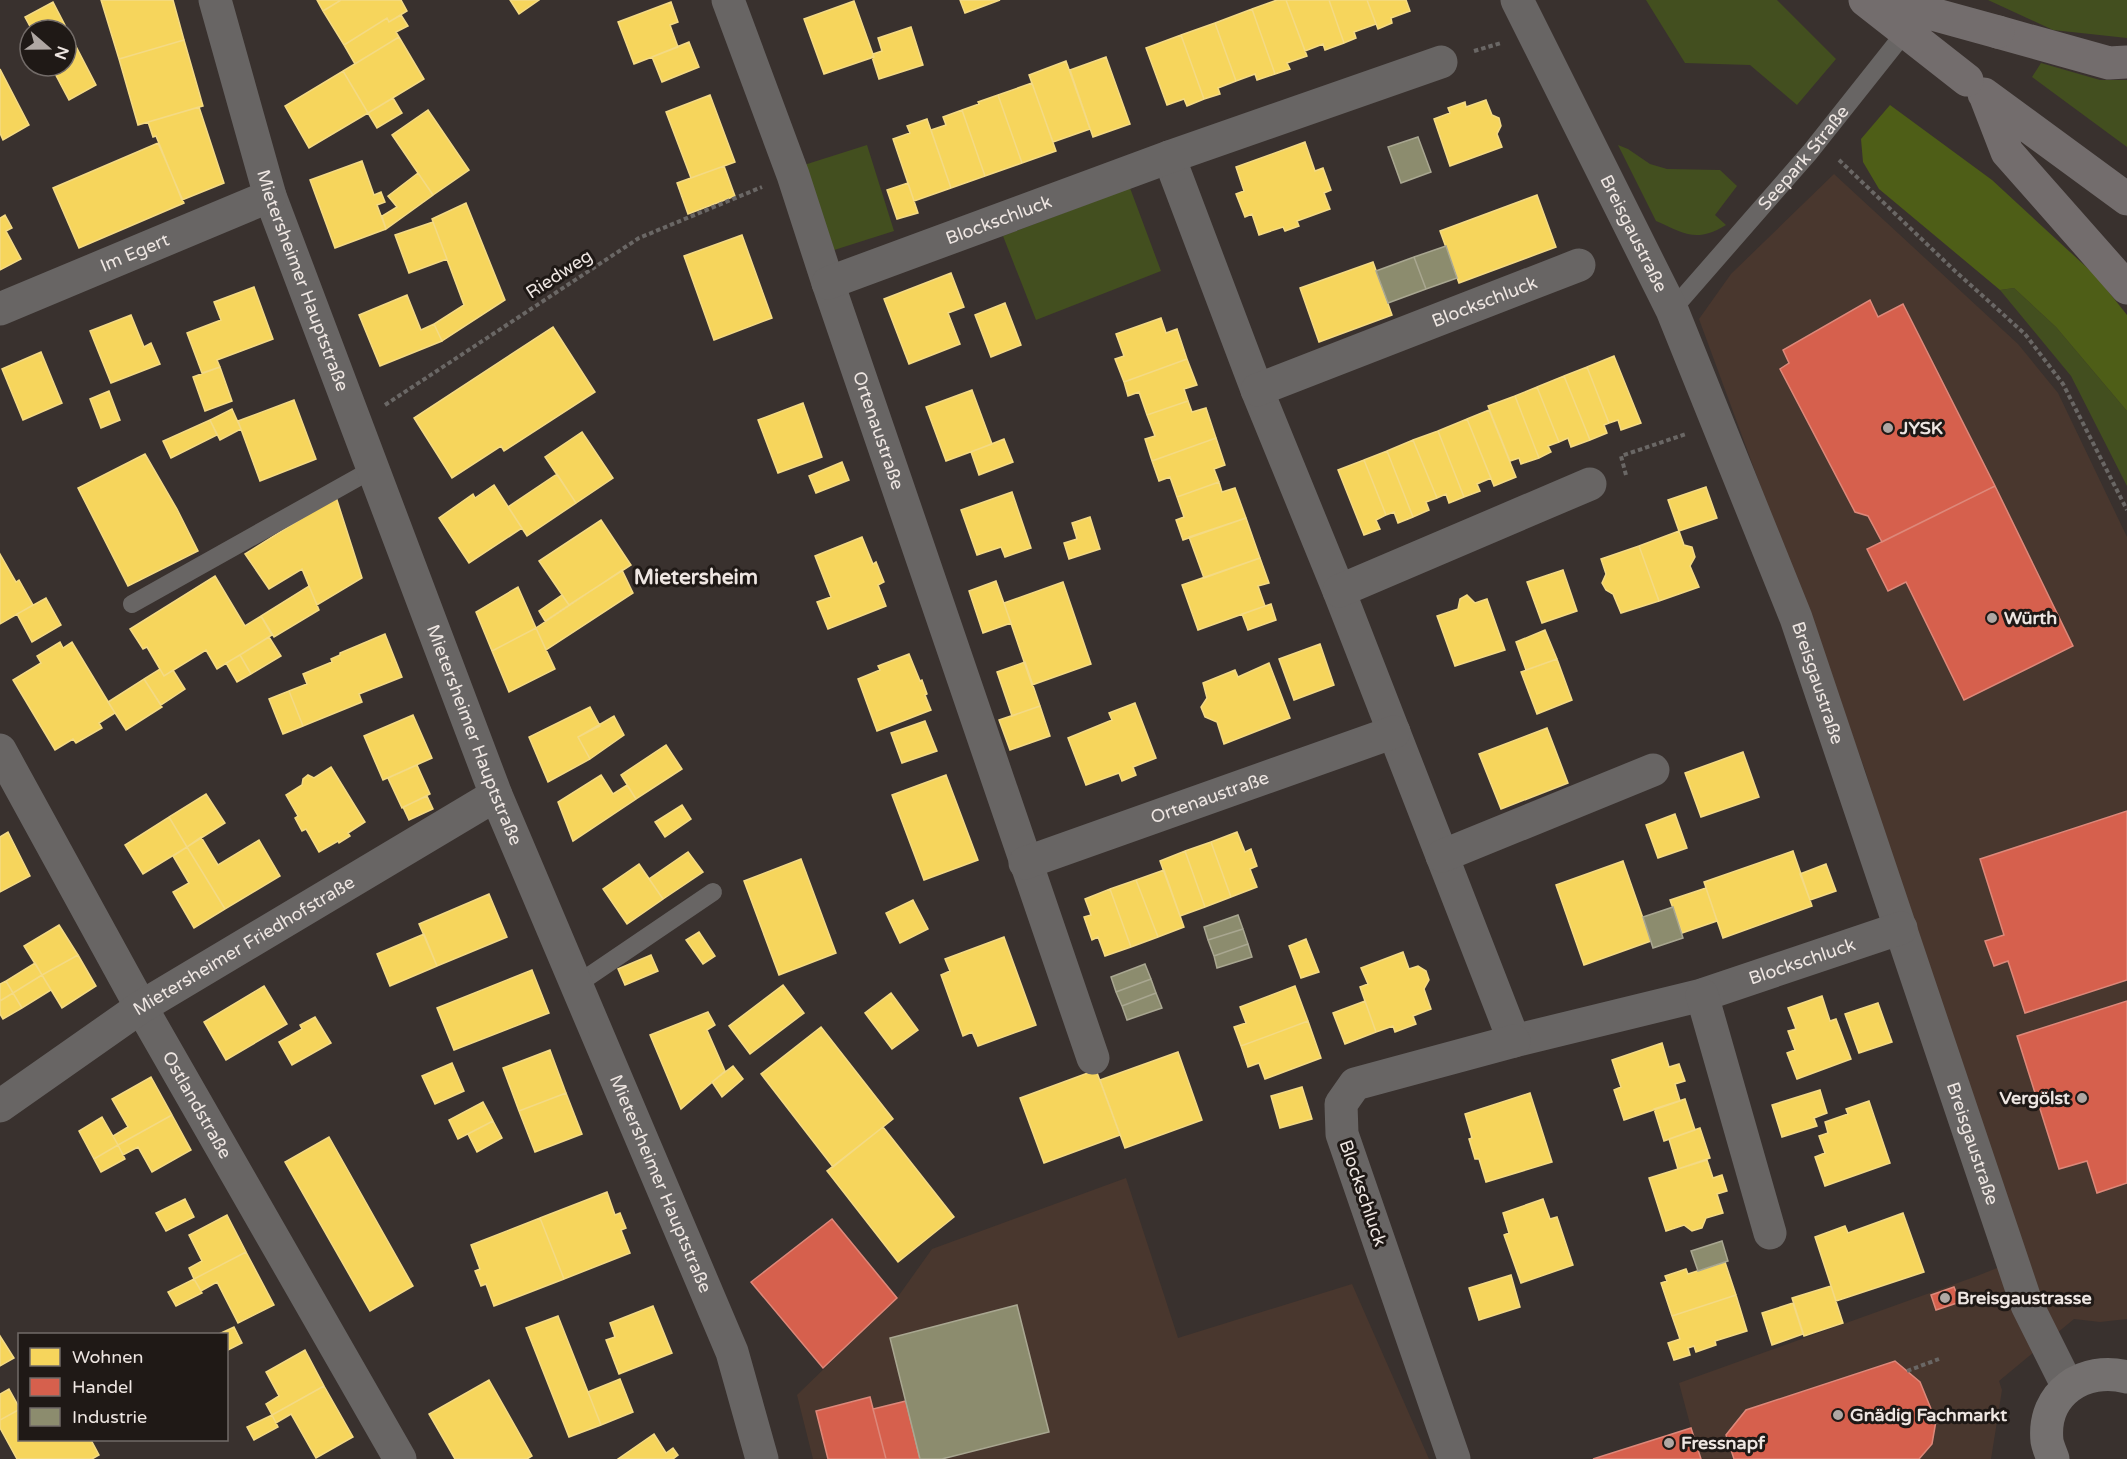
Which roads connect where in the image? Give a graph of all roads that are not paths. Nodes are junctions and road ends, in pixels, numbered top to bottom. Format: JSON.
{"nodes":[{"id":1,"x":215,"y":0,"type":"edge"},
{"id":2,"x":728,"y":0,"type":"edge"},
{"id":3,"x":1517,"y":0,"type":"edge"},
{"id":4,"x":1865,"y":0,"type":"edge"},
{"id":5,"x":1882,"y":0,"type":"edge"},
{"id":6,"x":1930,"y":0,"type":"edge"},
{"id":7,"x":1441,"y":62,"type":"road end"},
{"id":8,"x":2127,"y":62,"type":"edge"},
{"id":9,"x":1976,"y":87,"type":"junction"},
{"id":10,"x":1169,"y":157,"type":"junction"},
{"id":11,"x":270,"y":196,"type":"junction"},
{"id":12,"x":2127,"y":199,"type":"edge"},
{"id":13,"x":1579,"y":265,"type":"dead end"},
{"id":14,"x":828,"y":283,"type":"junction"},
{"id":15,"x":2127,"y":288,"type":"edge"},
{"id":16,"x":0,"y":309,"type":"edge"},
{"id":17,"x":1672,"y":310,"type":"junction"},
{"id":18,"x":1257,"y":390,"type":"junction"},
{"id":19,"x":373,"y":469,"type":"junction"},
{"id":20,"x":1590,"y":484,"type":"road end"},
{"id":21,"x":1339,"y":591,"type":"junction"},
{"id":22,"x":132,"y":604,"type":"dead end"},
{"id":23,"x":1394,"y":732,"type":"junction"},
{"id":24,"x":0,"y":750,"type":"edge"},
{"id":25,"x":1653,"y":770,"type":"dead end"},
{"id":26,"x":496,"y":795,"type":"junction"},
{"id":27,"x":1442,"y":856,"type":"junction"},
{"id":28,"x":1025,"y":863,"type":"junction"},
{"id":29,"x":713,"y":892,"type":"dead end"},
{"id":30,"x":1901,"y":928,"type":"junction"},
{"id":31,"x":576,"y":985,"type":"junction"},
{"id":32,"x":1702,"y":995,"type":"junction"},
{"id":33,"x":141,"y":1007,"type":"junction"},
{"id":34,"x":1514,"y":1041,"type":"junction"},
{"id":35,"x":1093,"y":1058,"type":"dead end"},
{"id":36,"x":0,"y":1106,"type":"edge"},
{"id":37,"x":1770,"y":1233,"type":"dead end"},
{"id":38,"x":2121,"y":1371,"type":"edge"},
{"id":39,"x":2068,"y":1387,"type":"junction"},
{"id":40,"x":400,"y":1459,"type":"edge"},
{"id":41,"x":762,"y":1459,"type":"edge"},
{"id":42,"x":1454,"y":1459,"type":"edge"},
{"id":43,"x":2053,"y":1459,"type":"edge"}],
"edges":[{"from":1,"to":11,"type":"street","name":"Mietersheimer Hauptstraße"},
{"from":2,"to":14,"type":"street","name":"Ortenaustraße"},
{"from":3,"to":17,"type":"street","name":"Breisgaustraße"},
{"from":4,"to":9,"type":"main road","bridge":true},
{"from":5,"to":8,"type":"main road","bridge":true},
{"from":6,"to":17,"type":"lane","name":"Seepark Straße"},
{"from":7,"to":10,"type":"street","name":"Blockschluck"},
{"from":9,"to":12,"type":"main road"},
{"from":9,"to":15,"type":"main road"},
{"from":10,"to":14,"type":"street","name":"Blockschluck"},
{"from":10,"to":18,"type":"street"},
{"from":11,"to":16,"type":"street","name":"Im Egert"},
{"from":11,"to":19,"type":"street","name":"Mietersheimer Hauptstraße"},
{"from":13,"to":18,"type":"street","name":"Blockschluck"},
{"from":14,"to":28,"type":"street","name":"Ortenaustraße"},
{"from":17,"to":30,"type":"street","name":"Breisgaustraße"},
{"from":18,"to":21,"type":"street"},
{"from":19,"to":22,"type":"lane"},
{"from":19,"to":26,"type":"street","name":"Mietersheimer Hauptstraße"},
{"from":20,"to":21,"type":"street"},
{"from":21,"to":23,"type":"street"},
{"from":23,"to":27,"type":"street"},
{"from":23,"to":28,"type":"street","name":"Ortenaustraße"},
{"from":24,"to":33,"type":"street","name":"Ostlandstraße"},
{"from":25,"to":27,"type":"street"},
{"from":26,"to":31,"type":"street","name":"Mietersheimer Hauptstraße"},
{"from":26,"to":33,"type":"street","name":"Mietersheimer Friedhofstraße"},
{"from":27,"to":34,"type":"street"},
{"from":28,"to":35,"type":"street","name":"Ortenaustraße"},
{"from":29,"to":31,"type":"lane"},
{"from":30,"to":32,"type":"street","name":"Blockschluck"},
{"from":30,"to":39,"type":"street","name":"Breisgaustraße"},
{"from":31,"to":41,"type":"street","name":"Mietersheimer Hauptstraße"},
{"from":32,"to":34,"type":"street","name":"Blockschluck"},
{"from":32,"to":37,"type":"street"},
{"from":33,"to":36,"type":"street","name":"Mietersheimer Friedhofstraße"},
{"from":33,"to":40,"type":"street","name":"Ostlandstraße"},
{"from":34,"to":42,"type":"street","name":"Blockschluck"},
{"from":38,"to":39,"type":"street"},
{"from":39,"to":43,"type":"street"}]}
